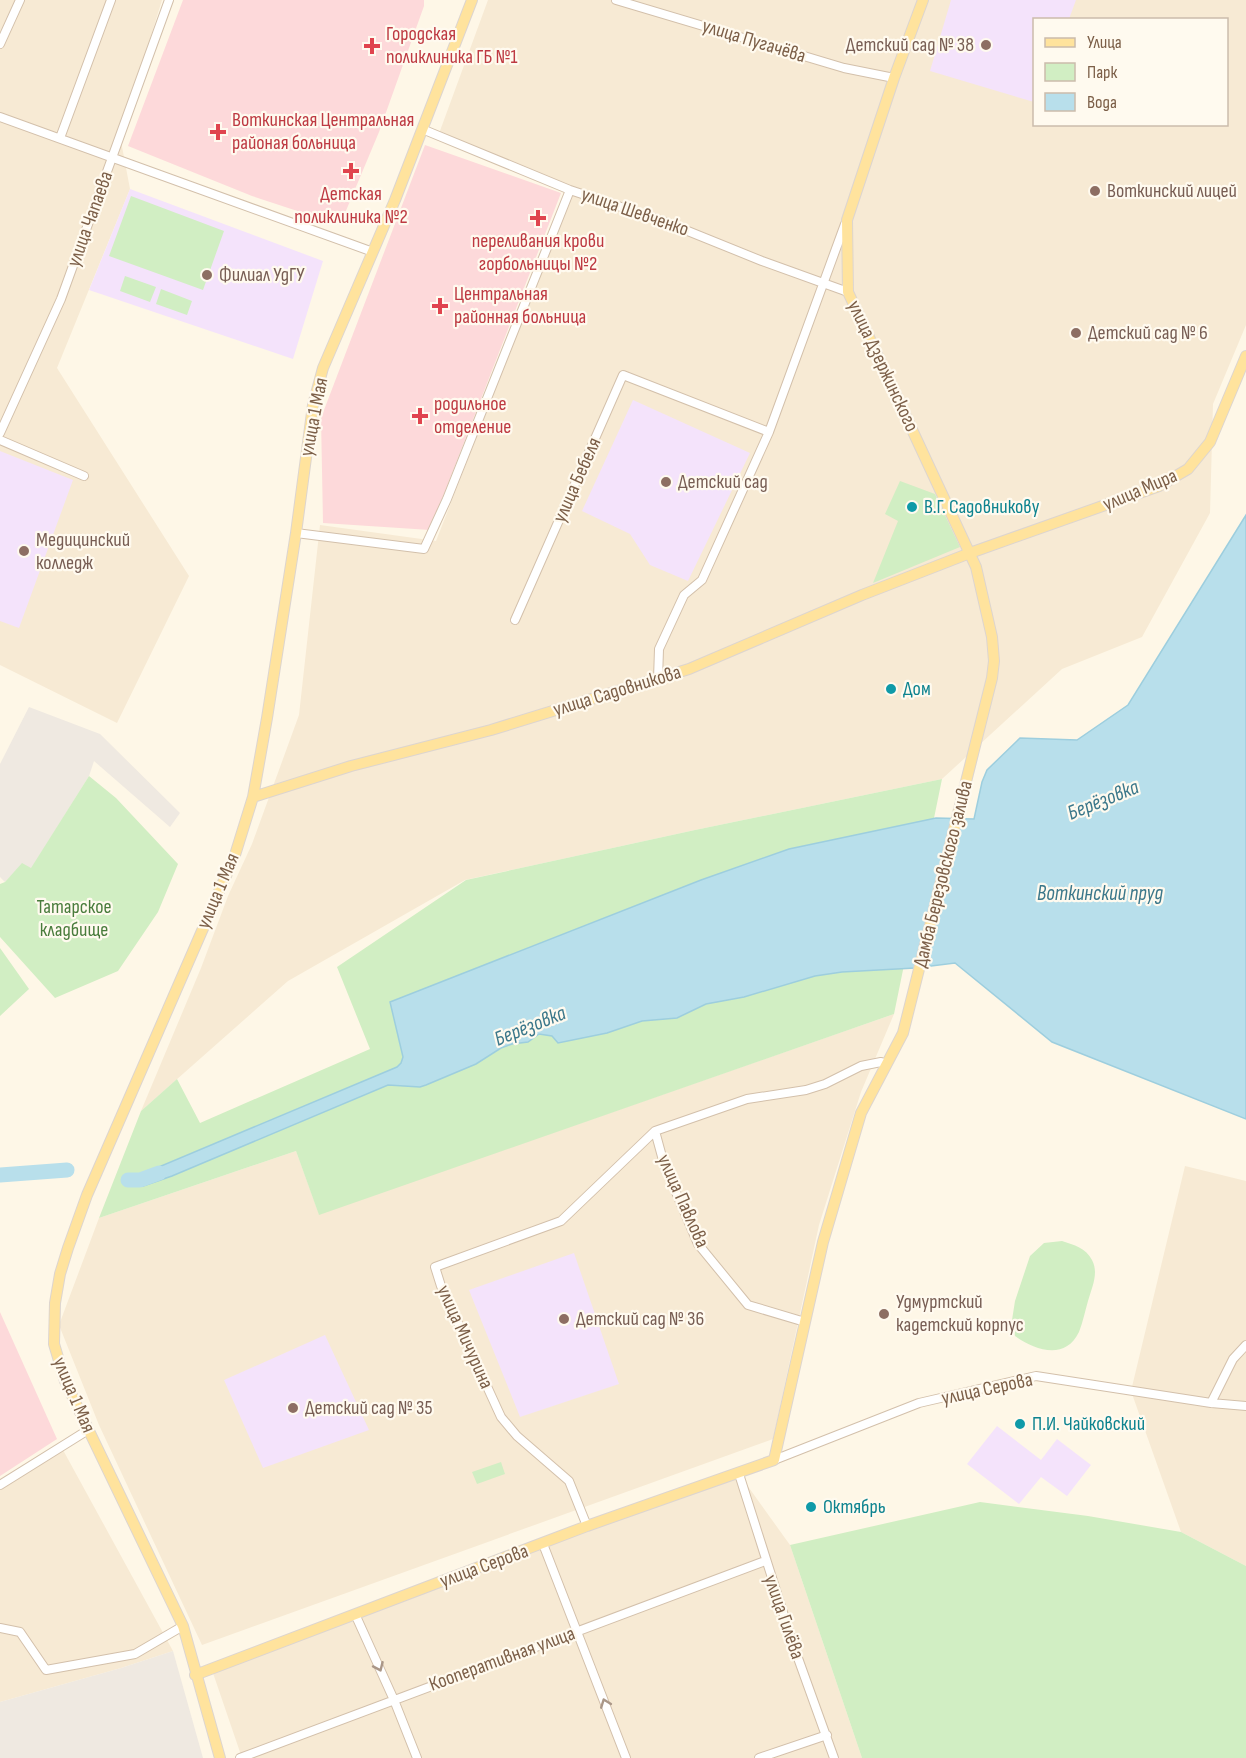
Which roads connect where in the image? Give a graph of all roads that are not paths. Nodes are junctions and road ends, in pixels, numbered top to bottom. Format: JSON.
{"nodes":[{"id":1,"x":20,"y":0,"type":"edge"},
{"id":2,"x":111,"y":0,"type":"edge"},
{"id":3,"x":170,"y":0,"type":"edge"},
{"id":4,"x":463,"y":0,"type":"edge"},
{"id":5,"x":472,"y":0,"type":"edge"},
{"id":6,"x":616,"y":0,"type":"edge"},
{"id":7,"x":922,"y":0,"type":"edge"},
{"id":8,"x":465,"y":18,"type":"junction"},
{"id":9,"x":0,"y":44,"type":"edge"},
{"id":10,"x":894,"y":78,"type":"junction"},
{"id":11,"x":0,"y":117,"type":"edge"},
{"id":12,"x":422,"y":129,"type":"junction"},
{"id":13,"x":60,"y":138,"type":"junction"},
{"id":14,"x":113,"y":156,"type":"junction"},
{"id":15,"x":570,"y":190,"type":"junction"},
{"id":16,"x":847,"y":220,"type":"junction"},
{"id":17,"x":373,"y":252,"type":"junction"},
{"id":18,"x":824,"y":283,"type":"junction"},
{"id":19,"x":848,"y":292,"type":"junction"},
{"id":20,"x":1246,"y":356,"type":"edge"},
{"id":21,"x":769,"y":432,"type":"junction"},
{"id":22,"x":0,"y":433,"type":"edge"},
{"id":23,"x":0,"y":440,"type":"edge"},
{"id":24,"x":84,"y":476,"type":"dead end"},
{"id":25,"x":296,"y":533,"type":"junction"},
{"id":26,"x":970,"y":553,"type":"junction"},
{"id":27,"x":515,"y":620,"type":"dead end"},
{"id":28,"x":658,"y":679,"type":"junction"},
{"id":29,"x":983,"y":716,"type":"joint"},
{"id":30,"x":253,"y":797,"type":"junction"},
{"id":31,"x":886,"y":1064,"type":"junction"},
{"id":32,"x":654,"y":1131,"type":"junction"},
{"id":33,"x":573,"y":1208,"type":"joint"},
{"id":34,"x":805,"y":1322,"type":"junction"},
{"id":35,"x":1246,"y":1345,"type":"edge"},
{"id":36,"x":1211,"y":1403,"type":"junction"},
{"id":37,"x":1246,"y":1406,"type":"edge"},
{"id":38,"x":88,"y":1430,"type":"junction"},
{"id":39,"x":774,"y":1460,"type":"junction"},
{"id":40,"x":739,"y":1474,"type":"junction"},
{"id":41,"x":0,"y":1485,"type":"edge"},
{"id":42,"x":587,"y":1526,"type":"junction"},
{"id":43,"x":543,"y":1544,"type":"junction"},
{"id":44,"x":765,"y":1561,"type":"junction"},
{"id":45,"x":355,"y":1614,"type":"junction"},
{"id":46,"x":183,"y":1626,"type":"junction"},
{"id":47,"x":0,"y":1628,"type":"edge"},
{"id":48,"x":578,"y":1631,"type":"junction"},
{"id":49,"x":195,"y":1675,"type":"junction"},
{"id":50,"x":394,"y":1700,"type":"junction"},
{"id":51,"x":827,"y":1735,"type":"junction"},
{"id":52,"x":220,"y":1758,"type":"edge"},
{"id":53,"x":240,"y":1758,"type":"edge"},
{"id":54,"x":417,"y":1758,"type":"edge"},
{"id":55,"x":626,"y":1758,"type":"edge"},
{"id":56,"x":759,"y":1758,"type":"edge"},
{"id":57,"x":834,"y":1758,"type":"edge"}],
"edges":[{"from":1,"to":9,"type":"street"},
{"from":2,"to":13,"type":"street"},
{"from":3,"to":14,"type":"street","name":"улица Чапаева"},
{"from":4,"to":8,"type":"main road"},
{"from":5,"to":8,"type":"main road","name":"улица 1 Мая"},
{"from":6,"to":10,"type":"street","name":"улица Пугачёва"},
{"from":7,"to":10,"type":"main road","name":"улица Дзержинского"},
{"from":8,"to":12,"type":"main road","name":"улица 1 Мая"},
{"from":10,"to":16,"type":"main road","name":"улица Дзержинского"},
{"from":11,"to":13,"type":"street"},
{"from":12,"to":15,"type":"street","name":"улица Шевченко"},
{"from":12,"to":17,"type":"main road","name":"улица 1 Мая"},
{"from":13,"to":14,"type":"street"},
{"from":14,"to":17,"type":"street"},
{"from":14,"to":22,"type":"street","name":"улица Чапаева"},
{"from":15,"to":18,"type":"street","name":"улица Шевченко"},
{"from":15,"to":25,"type":"street"},
{"from":16,"to":18,"type":"street"},
{"from":16,"to":19,"type":"main road","name":"улица Дзержинского"},
{"from":17,"to":25,"type":"main road","name":"улица 1 Мая"},
{"from":18,"to":19,"type":"street","name":"улица Шевченко"},
{"from":18,"to":21,"type":"street"},
{"from":19,"to":26,"type":"main road","name":"улица Дзержинского"},
{"from":20,"to":26,"type":"main road","name":"улица Мира"},
{"from":21,"to":27,"type":"street","name":"улица Бебеля"},
{"from":21,"to":28,"type":"street"},
{"from":23,"to":24,"type":"street"},
{"from":25,"to":30,"type":"main road","name":"улица 1 Мая"},
{"from":26,"to":28,"type":"main road","name":"улица Садовникова"},
{"from":26,"to":29,"type":"main road","name":"улица Дзержинского"},
{"from":28,"to":30,"type":"main road","name":"улица Садовникова"},
{"from":29,"to":31,"type":"main road","name":"Дамба Березовского залива"},
{"from":30,"to":38,"type":"main road","name":"улица 1 Мая"},
{"from":31,"to":32,"type":"street","name":"улица Павлова"},
{"from":31,"to":34,"type":"main road"},
{"from":32,"to":33,"type":"street","name":"улица Павлова"},
{"from":32,"to":34,"type":"street","name":"улица Павлова"},
{"from":33,"to":42,"type":"street","name":"улица Мичурина"},
{"from":34,"to":39,"type":"main road"},
{"from":35,"to":36,"type":"street"},
{"from":36,"to":37,"type":"street","name":"улица Серова"},
{"from":36,"to":39,"type":"street","name":"улица Серова"},
{"from":38,"to":41,"type":"street"},
{"from":38,"to":46,"type":"main road","name":"улица 1 Мая"},
{"from":39,"to":40,"type":"main road","name":"улица Серова"},
{"from":40,"to":42,"type":"main road","name":"улица Серова"},
{"from":40,"to":44,"type":"street","name":"улица Гилёва"},
{"from":42,"to":43,"type":"main road","name":"улица Серова"},
{"from":43,"to":45,"type":"main road","name":"улица Серова"},
{"from":43,"to":48,"type":"street"},
{"from":44,"to":48,"type":"street","name":"Кооперативная улица"},
{"from":44,"to":51,"type":"street","name":"улица Гилёва"},
{"from":45,"to":49,"type":"main road","name":"улица Серова"},
{"from":45,"to":50,"type":"street","one_way":true},
{"from":46,"to":47,"type":"street"},
{"from":46,"to":49,"type":"main road","name":"улица 1 Мая"},
{"from":48,"to":50,"type":"street","name":"Кооперативная улица"},
{"from":55,"to":48,"type":"street","one_way":true},
{"from":49,"to":52,"type":"main road","name":"улица 1 Мая"},
{"from":50,"to":53,"type":"street","name":"Кооперативная улица"},
{"from":50,"to":54,"type":"street"},
{"from":51,"to":56,"type":"street"},
{"from":51,"to":57,"type":"street","name":"улица Гилёва"}]}
